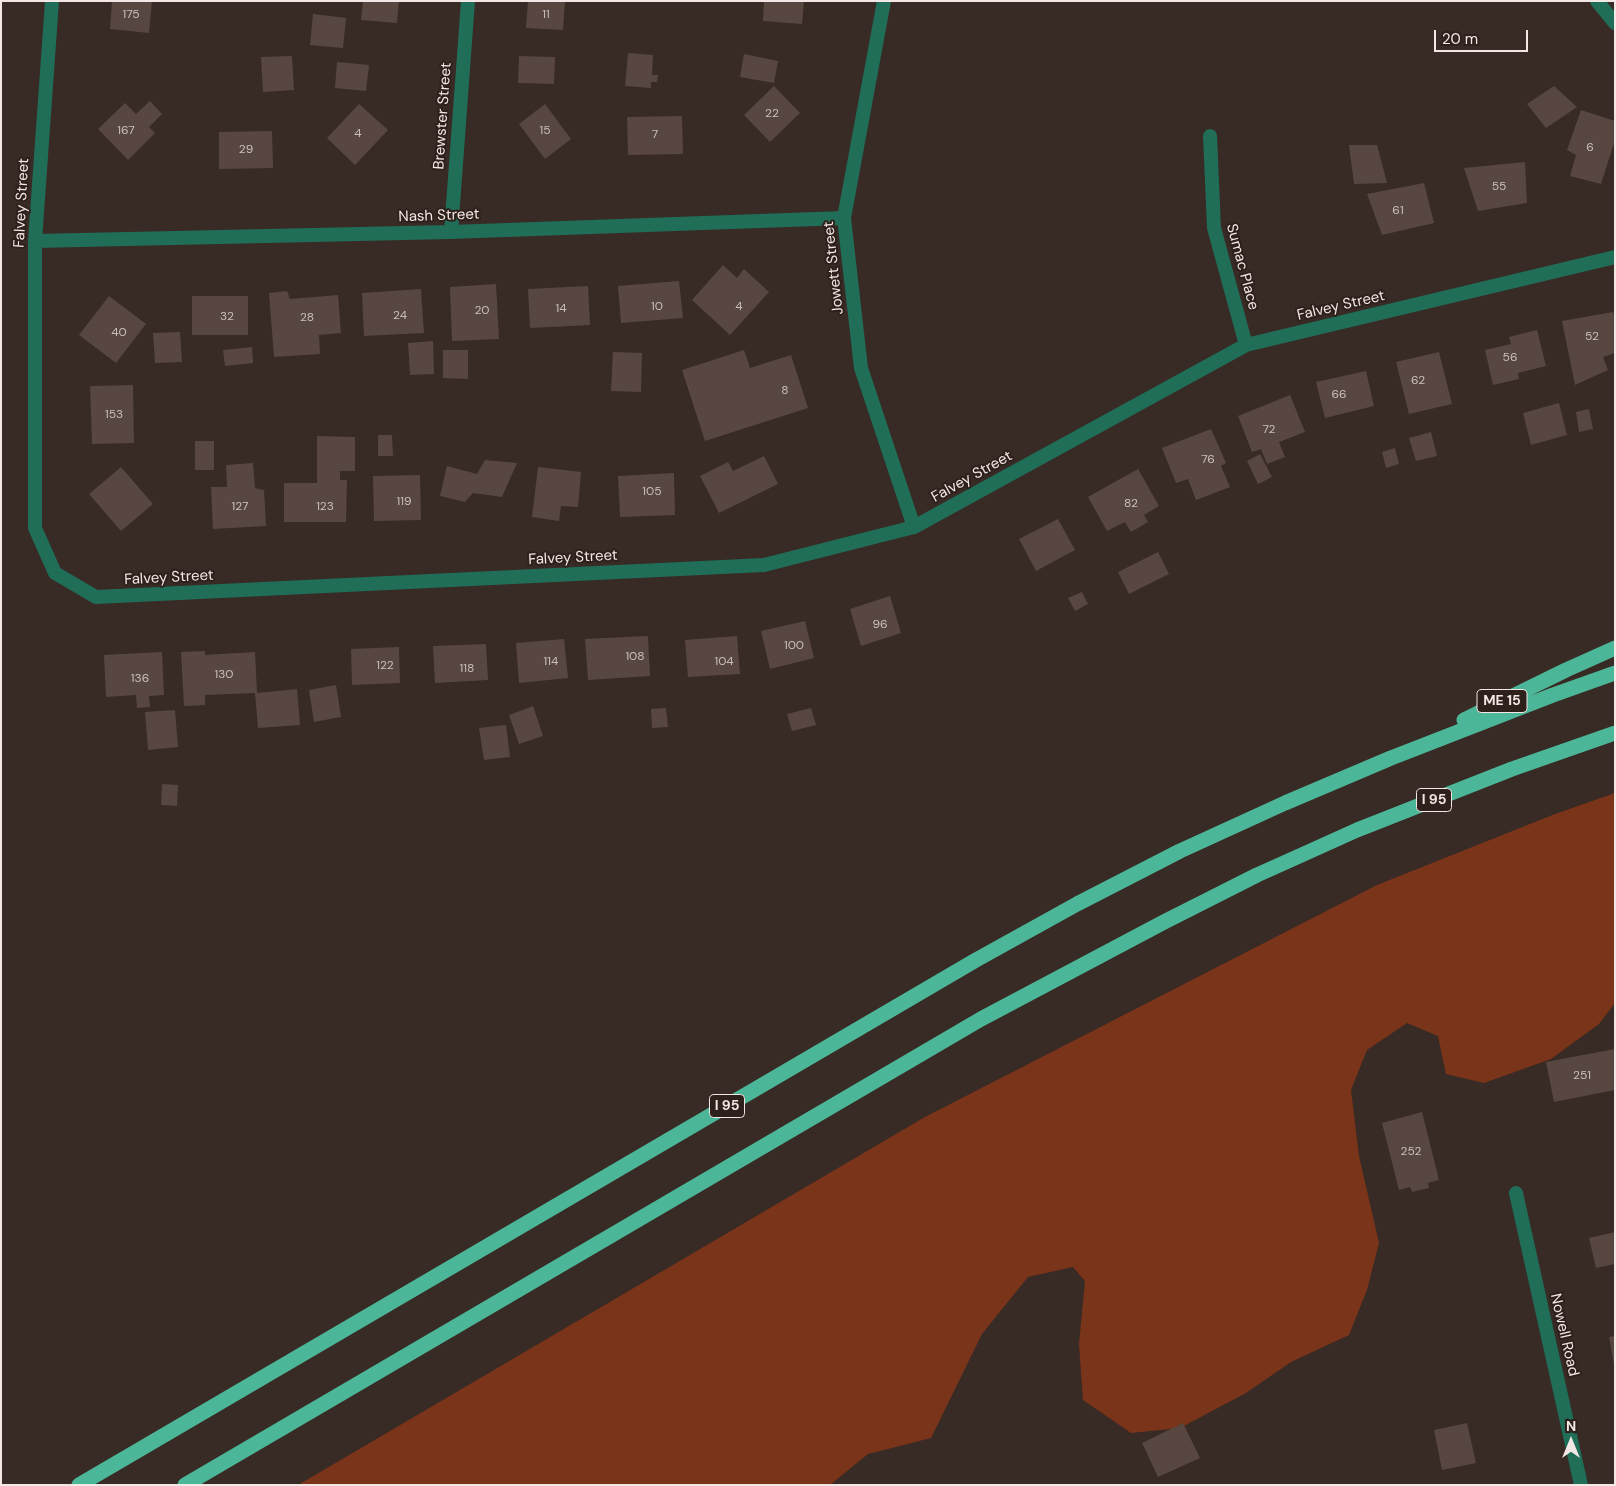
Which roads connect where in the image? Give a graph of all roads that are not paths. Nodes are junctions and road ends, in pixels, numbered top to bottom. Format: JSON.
{"nodes":[{"id":1,"x":52,"y":1,"type":"edge"},
{"id":2,"x":468,"y":1,"type":"edge"},
{"id":3,"x":884,"y":1,"type":"edge"},
{"id":4,"x":1598,"y":1,"type":"edge"},
{"id":5,"x":1615,"y":23,"type":"edge"},
{"id":6,"x":1210,"y":136,"type":"dead end"},
{"id":7,"x":844,"y":218,"type":"junction"},
{"id":8,"x":451,"y":232,"type":"junction"},
{"id":9,"x":35,"y":241,"type":"junction"},
{"id":10,"x":1615,"y":257,"type":"edge"},
{"id":11,"x":1246,"y":345,"type":"junction"},
{"id":12,"x":914,"y":527,"type":"junction"},
{"id":13,"x":1615,"y":648,"type":"edge"},
{"id":14,"x":1615,"y":673,"type":"edge"},
{"id":15,"x":1615,"y":733,"type":"edge"},
{"id":16,"x":1391,"y":758,"type":"junction"},
{"id":17,"x":1516,"y":1193,"type":"dead end"},
{"id":18,"x":79,"y":1485,"type":"edge"},
{"id":19,"x":185,"y":1485,"type":"edge"},
{"id":20,"x":1581,"y":1485,"type":"edge"}],
"edges":[{"from":1,"to":9,"type":"street","name":"Falvey Street"},
{"from":2,"to":8,"type":"street","name":"Brewster Street"},
{"from":3,"to":7,"type":"street","name":"Jowett Street"},
{"from":4,"to":5,"type":"street"},
{"from":6,"to":11,"type":"street","name":"Sumac Place"},
{"from":7,"to":8,"type":"street","name":"Nash Street"},
{"from":7,"to":12,"type":"street","name":"Jowett Street"},
{"from":8,"to":9,"type":"street","name":"Nash Street"},
{"from":9,"to":12,"type":"street","name":"Falvey Street"},
{"from":10,"to":11,"type":"street","name":"Falvey Street"},
{"from":11,"to":12,"type":"street","name":"Falvey Street"},
{"from":13,"to":16,"type":"highway","number":"ME 15"},
{"from":14,"to":16,"type":"highway","number":"I 95"},
{"from":15,"to":19,"type":"highway","number":"I 95"},
{"from":16,"to":18,"type":"highway","number":"I 95"},
{"from":17,"to":20,"type":"street","name":"Nowell Road"}]}
